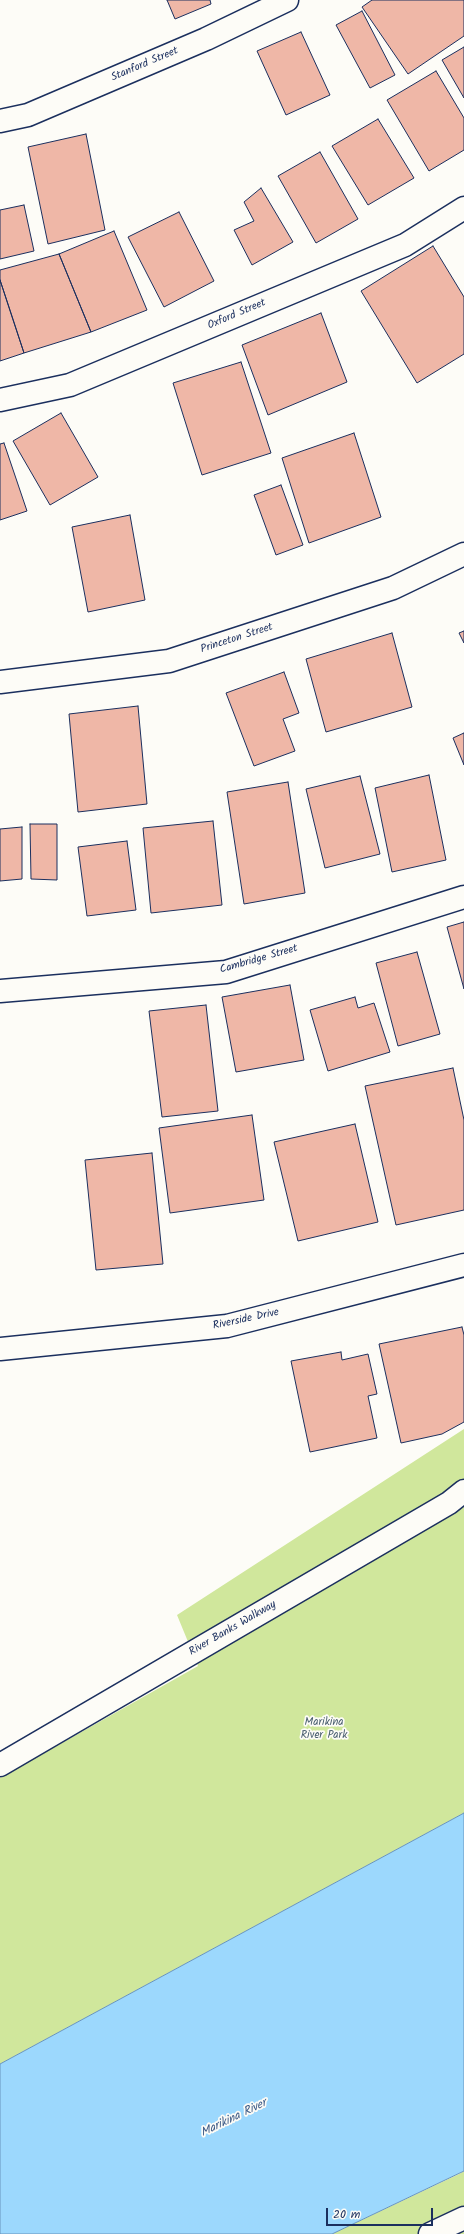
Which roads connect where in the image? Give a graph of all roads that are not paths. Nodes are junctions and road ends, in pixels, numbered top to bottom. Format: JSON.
{"nodes":[{"id":1,"x":286,"y":0,"type":"edge"},
{"id":2,"x":0,"y":121,"type":"edge"},
{"id":3,"x":464,"y":208,"type":"edge"},
{"id":4,"x":0,"y":400,"type":"edge"},
{"id":5,"x":464,"y":554,"type":"edge"},
{"id":6,"x":0,"y":682,"type":"edge"},
{"id":7,"x":464,"y":897,"type":"edge"},
{"id":8,"x":0,"y":991,"type":"edge"},
{"id":9,"x":464,"y":1266,"type":"edge"},
{"id":10,"x":0,"y":1349,"type":"edge"},
{"id":11,"x":464,"y":1491,"type":"edge"},
{"id":12,"x":0,"y":1765,"type":"edge"},
{"id":13,"x":464,"y":2218,"type":"edge"},
{"id":14,"x":430,"y":2234,"type":"edge"}],
"edges":[{"from":1,"to":2,"type":"street","name":"Stanford Street"},
{"from":3,"to":4,"type":"street","name":"Oxford Street"},
{"from":5,"to":6,"type":"street","name":"Princeton Street"},
{"from":7,"to":8,"type":"street","name":"Cambridge Street"},
{"from":9,"to":10,"type":"street","name":"Riverside Drive"},
{"from":11,"to":12,"type":"street","name":"River Banks Walkway"},
{"from":13,"to":14,"type":"street"}]}
